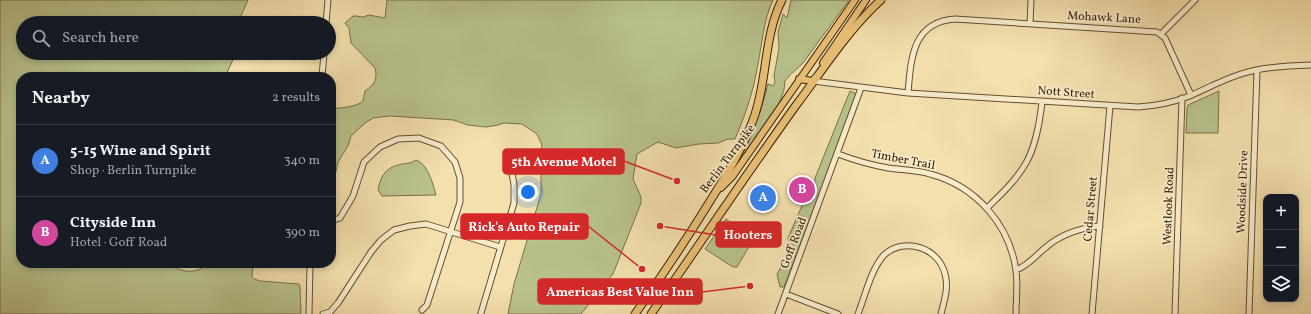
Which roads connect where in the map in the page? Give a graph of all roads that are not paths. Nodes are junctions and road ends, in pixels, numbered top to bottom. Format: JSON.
{"nodes":[{"id":1,"x":328,"y":0,"type":"edge"},
{"id":2,"x":782,"y":0,"type":"edge"},
{"id":3,"x":855,"y":0,"type":"edge"},
{"id":4,"x":866,"y":0,"type":"edge"},
{"id":5,"x":881,"y":0,"type":"edge"},
{"id":6,"x":1032,"y":0,"type":"edge"},
{"id":7,"x":1195,"y":0,"type":"edge"},
{"id":8,"x":327,"y":16,"type":"edge"},
{"id":9,"x":1030,"y":24,"type":"junction"},
{"id":10,"x":1161,"y":34,"type":"junction"},
{"id":11,"x":323,"y":60,"type":"edge"},
{"id":12,"x":1311,"y":65,"type":"edge"},
{"id":13,"x":1257,"y":70,"type":"junction"},
{"id":14,"x":322,"y":72,"type":"edge"},
{"id":15,"x":799,"y":79,"type":"junction"},
{"id":16,"x":813,"y":81,"type":"junction"},
{"id":17,"x":861,"y":88,"type":"junction"},
{"id":18,"x":908,"y":93,"type":"junction"},
{"id":19,"x":1191,"y":95,"type":"junction"},
{"id":20,"x":1182,"y":98,"type":"junction"},
{"id":21,"x":1042,"y":102,"type":"junction"},
{"id":22,"x":1110,"y":106,"type":"junction"},
{"id":23,"x":508,"y":153,"type":"dead end"},
{"id":24,"x":838,"y":154,"type":"junction"},
{"id":25,"x":715,"y":193,"type":"junction"},
{"id":26,"x":987,"y":208,"type":"junction"},
{"id":27,"x":336,"y":219,"type":"edge"},
{"id":28,"x":1100,"y":226,"type":"junction"},
{"id":29,"x":450,"y":232,"type":"junction"},
{"id":30,"x":500,"y":247,"type":"junction"},
{"id":31,"x":310,"y":268,"type":"edge"},
{"id":32,"x":1016,"y":270,"type":"junction"},
{"id":33,"x":786,"y":294,"type":"junction"},
{"id":34,"x":422,"y":310,"type":"dead end"},
{"id":35,"x":481,"y":313,"type":"dead end"},
{"id":36,"x":308,"y":314,"type":"edge"},
{"id":37,"x":323,"y":314,"type":"edge"},
{"id":38,"x":636,"y":314,"type":"edge"},
{"id":39,"x":651,"y":314,"type":"edge"},
{"id":40,"x":778,"y":314,"type":"edge"},
{"id":41,"x":838,"y":314,"type":"edge"},
{"id":42,"x":858,"y":314,"type":"edge"},
{"id":43,"x":941,"y":314,"type":"edge"},
{"id":44,"x":1016,"y":314,"type":"edge"},
{"id":45,"x":1092,"y":314,"type":"edge"},
{"id":46,"x":1175,"y":314,"type":"edge"},
{"id":47,"x":1250,"y":314,"type":"edge"}],
"edges":[{"from":1,"to":8,"type":"street"},
{"from":2,"to":25,"type":"highway"},
{"from":3,"to":15,"type":"main road","name":"Berlin Turnpike"},
{"from":4,"to":16,"type":"main road","name":"Berlin Turnpike"},
{"from":5,"to":16,"type":"highway"},
{"from":6,"to":9,"type":"street"},
{"from":7,"to":10,"type":"street"},
{"from":9,"to":10,"type":"street","name":"Mohawk Lane"},
{"from":9,"to":18,"type":"street","name":"Mohawk Lane"},
{"from":10,"to":19,"type":"street"},
{"from":11,"to":14,"type":"street"},
{"from":12,"to":13,"type":"street","name":"Nott Street"},
{"from":13,"to":19,"type":"street","name":"Nott Street"},
{"from":13,"to":47,"type":"street","name":"Woodside Drive"},
{"from":15,"to":16,"type":"main road"},
{"from":15,"to":25,"type":"main road","name":"Berlin Turnpike"},
{"from":16,"to":17,"type":"street","name":"Nott Street"},
{"from":16,"to":39,"type":"highway","name":"Berlin Turnpike"},
{"from":17,"to":18,"type":"street","name":"Nott Street"},
{"from":17,"to":24,"type":"street","name":"Goff Road"},
{"from":18,"to":21,"type":"street","name":"Nott Street"},
{"from":19,"to":20,"type":"street","name":"Nott Street"},
{"from":20,"to":22,"type":"street","name":"Nott Street"},
{"from":20,"to":46,"type":"street","name":"Westlook Road"},
{"from":21,"to":22,"type":"street","name":"Nott Street"},
{"from":21,"to":26,"type":"street"},
{"from":22,"to":28,"type":"street","name":"Cedar Street"},
{"from":23,"to":30,"type":"street"},
{"from":24,"to":26,"type":"street","name":"Timber Trail"},
{"from":24,"to":33,"type":"street","name":"Goff Road"},
{"from":25,"to":38,"type":"highway","name":"Berlin Turnpike"},
{"from":26,"to":32,"type":"street","name":"Timber Trail"},
{"from":27,"to":29,"type":"street"},
{"from":28,"to":32,"type":"street"},
{"from":28,"to":45,"type":"street","name":"Cedar Street"},
{"from":29,"to":30,"type":"street"},
{"from":29,"to":34,"type":"street"},
{"from":29,"to":37,"type":"street"},
{"from":30,"to":35,"type":"street"},
{"from":31,"to":36,"type":"street"},
{"from":32,"to":44,"type":"street","name":"Timber Trail"},
{"from":33,"to":40,"type":"street","name":"Goff Road"},
{"from":33,"to":41,"type":"street"},
{"from":42,"to":43,"type":"street"}]}
